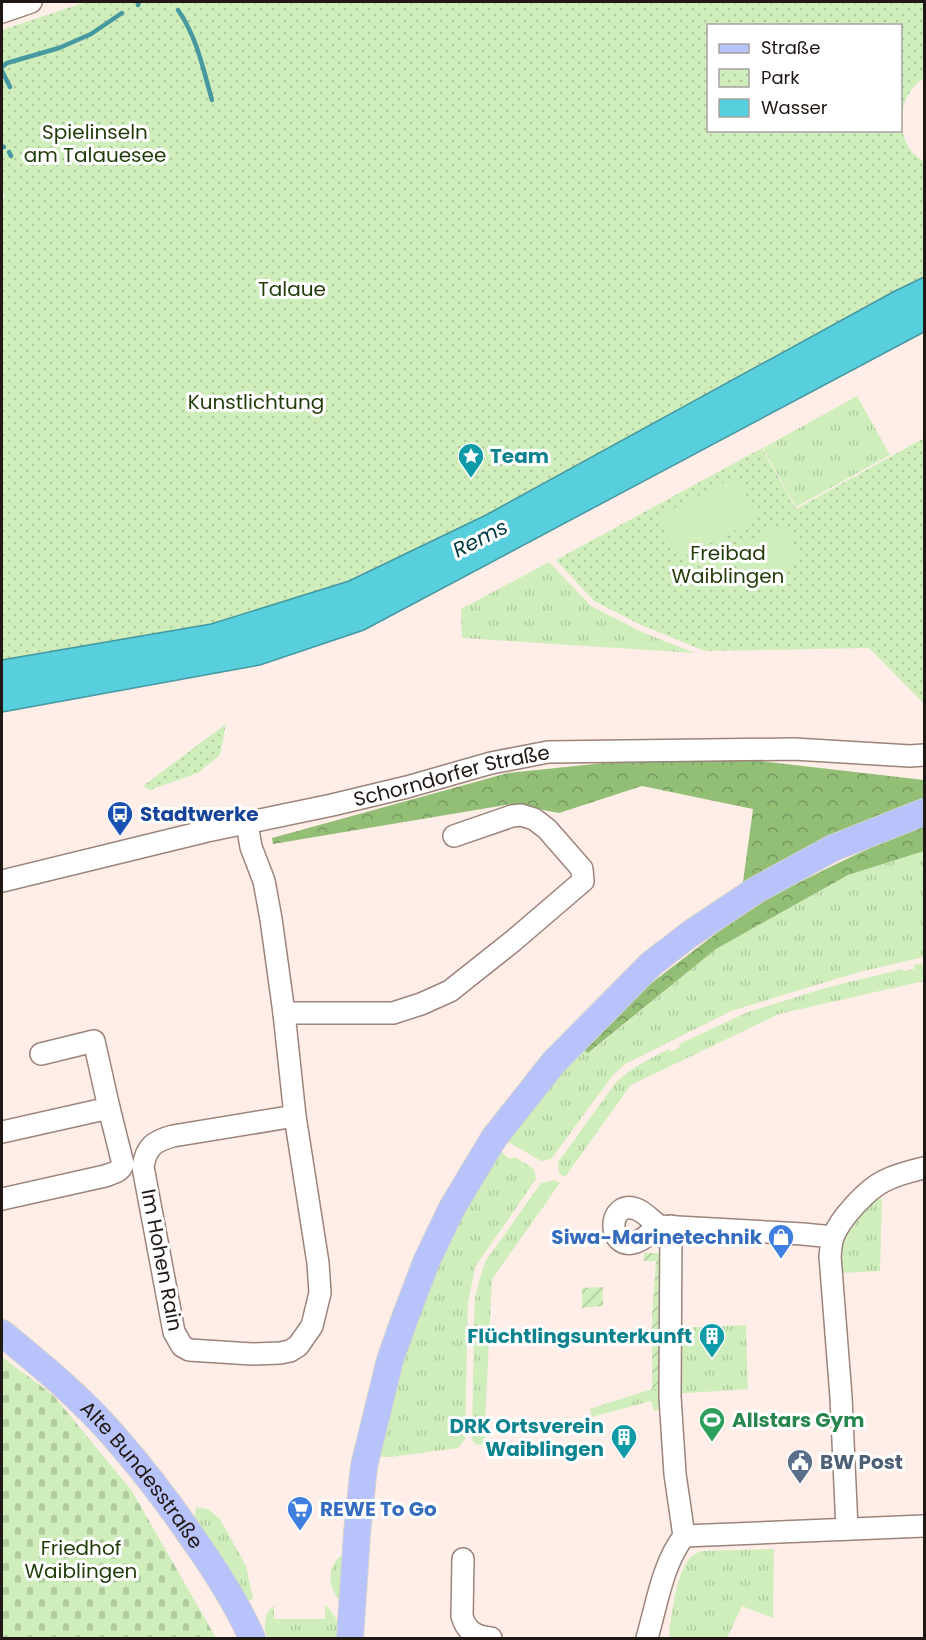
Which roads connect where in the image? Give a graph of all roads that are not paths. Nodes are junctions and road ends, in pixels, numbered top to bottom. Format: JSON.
{"nodes":[{"id":1,"x":31,"y":2,"type":"edge"},
{"id":2,"x":2,"y":12,"type":"edge"},
{"id":3,"x":920,"y":757,"type":"edge"},
{"id":4,"x":924,"y":812,"type":"edge"},
{"id":5,"x":247,"y":824,"type":"junction"},
{"id":6,"x":454,"y":836,"type":"dead end"},
{"id":7,"x":2,"y":881,"type":"edge"},
{"id":8,"x":284,"y":1013,"type":"junction"},
{"id":9,"x":41,"y":1054,"type":"dead end"},
{"id":10,"x":109,"y":1108,"type":"junction"},
{"id":11,"x":295,"y":1116,"type":"junction"},
{"id":12,"x":2,"y":1132,"type":"edge"},
{"id":13,"x":924,"y":1168,"type":"edge"},
{"id":14,"x":2,"y":1199,"type":"edge"},
{"id":15,"x":833,"y":1237,"type":"junction"},
{"id":16,"x":2,"y":1333,"type":"edge"},
{"id":17,"x":924,"y":1526,"type":"edge"},
{"id":18,"x":847,"y":1529,"type":"junction"},
{"id":19,"x":684,"y":1536,"type":"junction"},
{"id":20,"x":463,"y":1559,"type":"dead end"},
{"id":21,"x":252,"y":1638,"type":"edge"},
{"id":22,"x":350,"y":1638,"type":"edge"},
{"id":23,"x":491,"y":1638,"type":"edge"},
{"id":24,"x":647,"y":1638,"type":"edge"}],
"edges":[{"from":1,"to":2,"type":"street"},
{"from":3,"to":5,"type":"street","name":"Schorndorfer Straße"},
{"from":4,"to":22,"type":"main road"},
{"from":5,"to":7,"type":"street","name":"Schorndorfer Straße"},
{"from":5,"to":8,"type":"street","name":"Im Hohen Rain"},
{"from":6,"to":8,"type":"street"},
{"from":8,"to":11,"type":"street","name":"Im Hohen Rain"},
{"from":9,"to":10,"type":"street"},
{"from":10,"to":12,"type":"street"},
{"from":10,"to":14,"type":"street"},
{"from":11,"to":11,"type":"street","name":"Im Hohen Rain"},
{"from":13,"to":15,"type":"street"},
{"from":15,"to":18,"type":"street"},
{"from":15,"to":19,"type":"street"},
{"from":16,"to":21,"type":"main road","name":"Alte Bundesstraße"},
{"from":17,"to":18,"type":"street"},
{"from":18,"to":19,"type":"street"},
{"from":19,"to":24,"type":"street"},
{"from":20,"to":23,"type":"street"}]}
